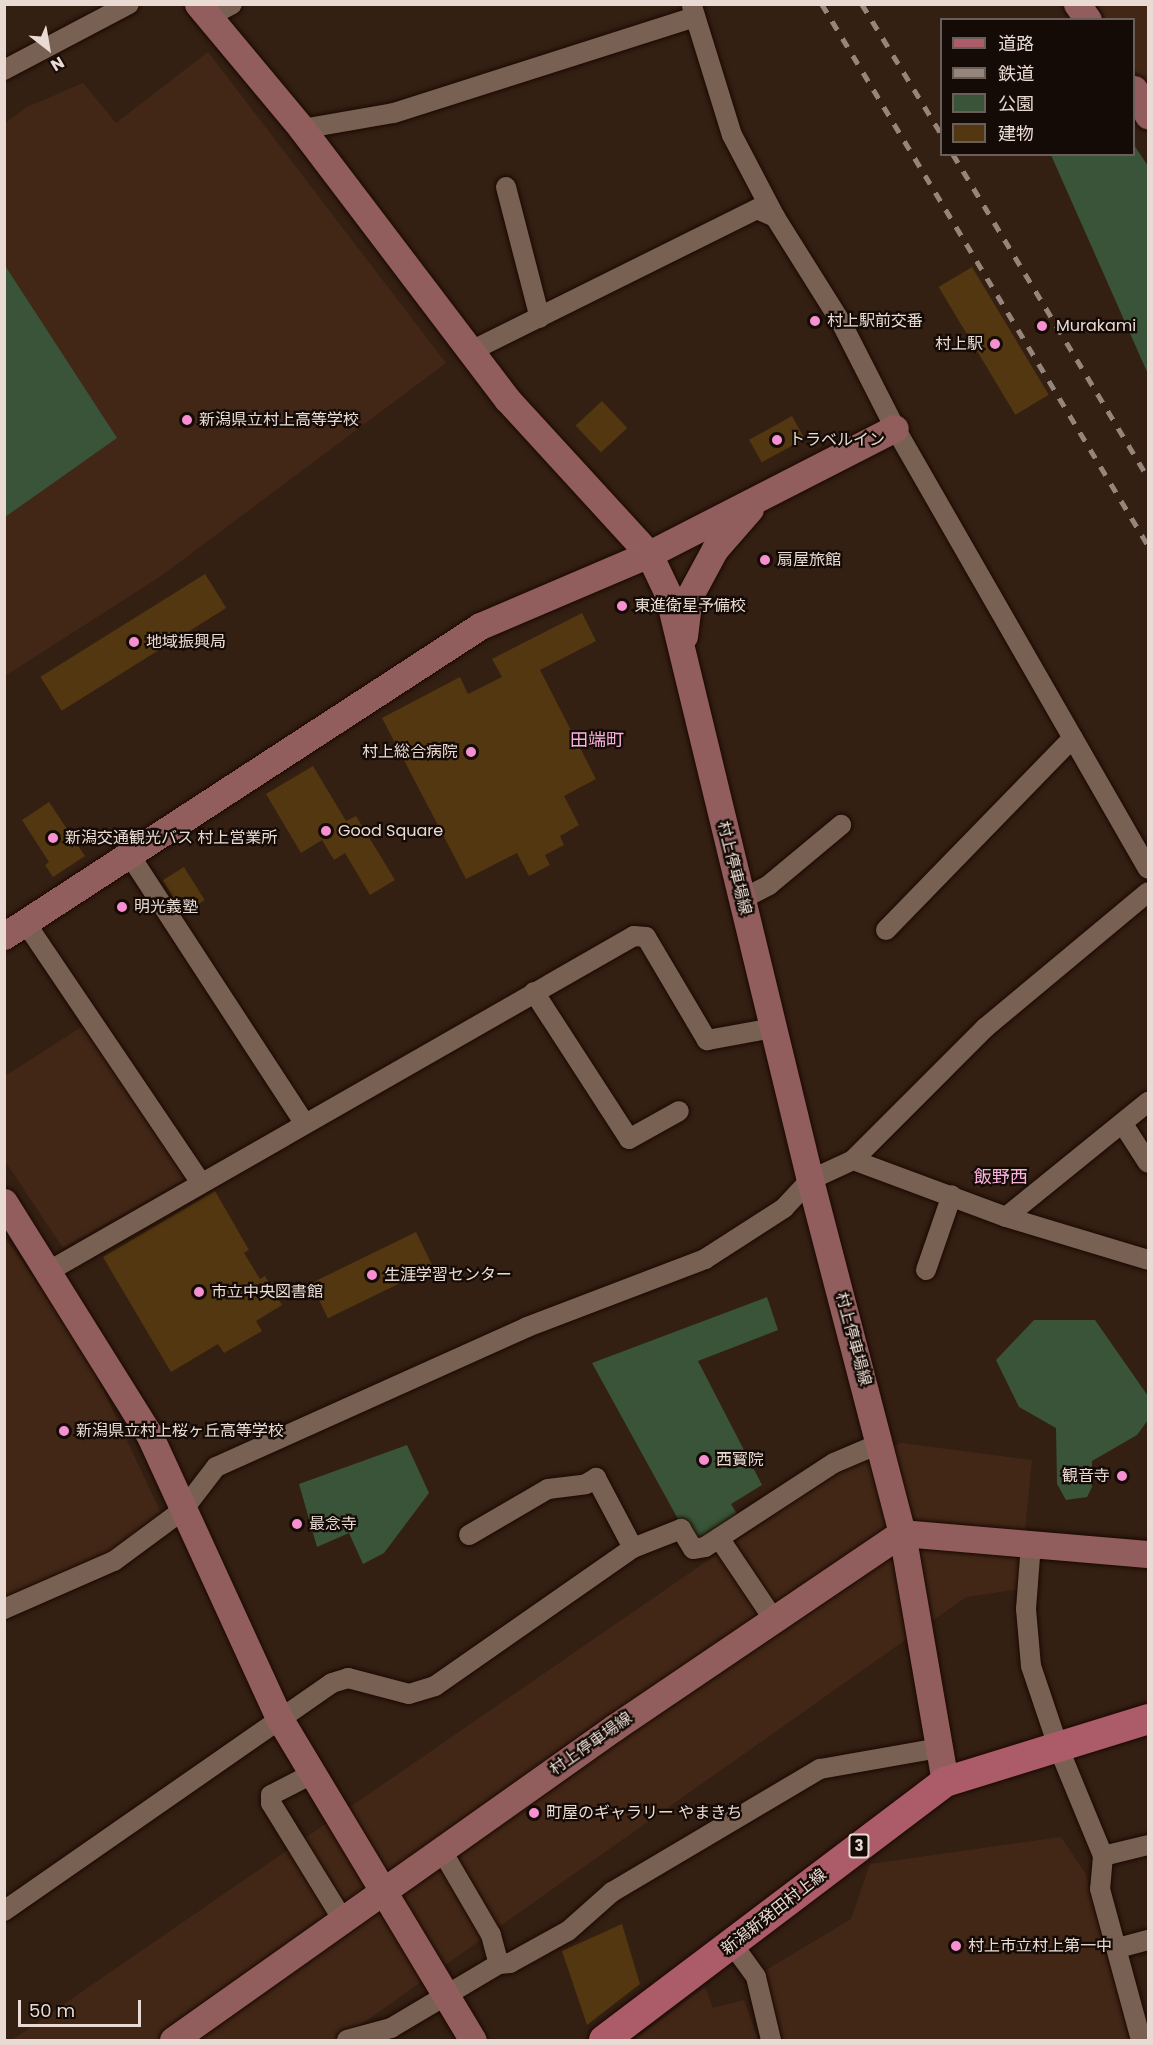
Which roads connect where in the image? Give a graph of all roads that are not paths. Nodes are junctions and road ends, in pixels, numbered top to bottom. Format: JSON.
{"nodes":[{"id":1,"x":129,"y":4,"type":"edge"},
{"id":2,"x":1077,"y":4,"type":"edge"},
{"id":3,"x":213,"y":9,"type":"edge"},
{"id":4,"x":693,"y":11,"type":"edge"},
{"id":5,"x":1087,"y":18,"type":"edge"},
{"id":6,"x":4,"y":70,"type":"edge"},
{"id":7,"x":1135,"y":91,"type":"edge"},
{"id":8,"x":1149,"y":115,"type":"edge"},
{"id":9,"x":302,"y":129,"type":"junction"},
{"id":10,"x":506,"y":187,"type":"dead end"},
{"id":11,"x":775,"y":217,"type":"junction"},
{"id":12,"x":540,"y":318,"type":"junction"},
{"id":13,"x":469,"y":352,"type":"junction"},
{"id":14,"x":895,"y":428,"type":"junction"},
{"id":15,"x":761,"y":496,"type":"junction"},
{"id":16,"x":649,"y":554,"type":"junction"},
{"id":17,"x":682,"y":653,"type":"junction"},
{"id":18,"x":1073,"y":738,"type":"junction"},
{"id":19,"x":841,"y":825,"type":"dead end"},
{"id":20,"x":129,"y":854,"type":"junction"},
{"id":21,"x":1149,"y":869,"type":"edge"},
{"id":22,"x":1149,"y":892,"type":"edge"},
{"id":23,"x":742,"y":899,"type":"junction"},
{"id":24,"x":15,"y":929,"type":"edge"},
{"id":25,"x":886,"y":930,"type":"dead end"},
{"id":26,"x":534,"y":992,"type":"junction"},
{"id":27,"x":773,"y":1028,"type":"junction"},
{"id":28,"x":1149,"y":1102,"type":"edge"},
{"id":29,"x":679,"y":1111,"type":"dead end"},
{"id":30,"x":303,"y":1121,"type":"junction"},
{"id":31,"x":1123,"y":1124,"type":"junction"},
{"id":32,"x":853,"y":1160,"type":"junction"},
{"id":33,"x":1149,"y":1163,"type":"edge"},
{"id":34,"x":810,"y":1180,"type":"junction"},
{"id":35,"x":201,"y":1183,"type":"junction"},
{"id":36,"x":952,"y":1195,"type":"junction"},
{"id":37,"x":4,"y":1202,"type":"edge"},
{"id":38,"x":1006,"y":1217,"type":"junction"},
{"id":39,"x":1149,"y":1260,"type":"edge"},
{"id":40,"x":926,"y":1270,"type":"dead end"},
{"id":41,"x":49,"y":1271,"type":"junction"},
{"id":42,"x":881,"y":1443,"type":"junction"},
{"id":43,"x":183,"y":1510,"type":"junction"},
{"id":44,"x":902,"y":1533,"type":"junction"},
{"id":45,"x":469,"y":1534,"type":"dead end"},
{"id":46,"x":719,"y":1538,"type":"junction"},
{"id":47,"x":1031,"y":1544,"type":"junction"},
{"id":48,"x":633,"y":1548,"type":"junction"},
{"id":49,"x":1149,"y":1554,"type":"edge"},
{"id":50,"x":4,"y":1609,"type":"edge"},
{"id":51,"x":774,"y":1620,"type":"junction"},
{"id":52,"x":278,"y":1716,"type":"junction"},
{"id":53,"x":1149,"y":1719,"type":"edge"},
{"id":54,"x":939,"y":1748,"type":"junction"},
{"id":55,"x":1059,"y":1749,"type":"junction"},
{"id":56,"x":310,"y":1775,"type":"junction"},
{"id":57,"x":945,"y":1782,"type":"junction"},
{"id":58,"x":1149,"y":1845,"type":"edge"},
{"id":59,"x":442,"y":1851,"type":"junction"},
{"id":60,"x":1103,"y":1856,"type":"junction"},
{"id":61,"x":383,"y":1893,"type":"junction"},
{"id":62,"x":4,"y":1911,"type":"edge"},
{"id":63,"x":343,"y":1920,"type":"junction"},
{"id":64,"x":1149,"y":1940,"type":"edge"},
{"id":65,"x":733,"y":1945,"type":"junction"},
{"id":66,"x":1118,"y":1948,"type":"junction"},
{"id":67,"x":499,"y":1964,"type":"junction"},
{"id":68,"x":445,"y":1994,"type":"junction"},
{"id":69,"x":1142,"y":2017,"type":"edge"},
{"id":70,"x":173,"y":2040,"type":"edge"},
{"id":71,"x":347,"y":2040,"type":"edge"},
{"id":72,"x":473,"y":2040,"type":"edge"},
{"id":73,"x":604,"y":2040,"type":"edge"},
{"id":74,"x":771,"y":2040,"type":"edge"},
{"id":75,"x":1142,"y":2040,"type":"edge"}],
"edges":[{"from":1,"to":6,"type":"street"},
{"from":2,"to":5,"type":"street"},
{"from":3,"to":9,"type":"street","name":"村上停車場線"},
{"from":4,"to":9,"type":"street"},
{"from":4,"to":11,"type":"street"},
{"from":7,"to":8,"type":"street"},
{"from":9,"to":13,"type":"street","name":"村上停車場線"},
{"from":10,"to":12,"type":"street"},
{"from":11,"to":12,"type":"street"},
{"from":11,"to":14,"type":"street"},
{"from":12,"to":13,"type":"street"},
{"from":13,"to":16,"type":"street","name":"村上停車場線"},
{"from":14,"to":15,"type":"street"},
{"from":14,"to":18,"type":"street"},
{"from":15,"to":16,"type":"street"},
{"from":15,"to":17,"type":"street"},
{"from":16,"to":17,"type":"street","name":"村上停車場線"},
{"from":16,"to":20,"type":"street"},
{"from":17,"to":23,"type":"street","name":"村上停車場線"},
{"from":18,"to":21,"type":"street"},
{"from":18,"to":25,"type":"street"},
{"from":19,"to":23,"type":"street"},
{"from":20,"to":24,"type":"street"},
{"from":20,"to":30,"type":"street"},
{"from":22,"to":32,"type":"street"},
{"from":23,"to":27,"type":"street","name":"村上停車場線"},
{"from":24,"to":35,"type":"street"},
{"from":26,"to":27,"type":"street"},
{"from":26,"to":29,"type":"street"},
{"from":26,"to":30,"type":"street"},
{"from":27,"to":34,"type":"street","name":"村上停車場線"},
{"from":28,"to":31,"type":"street"},
{"from":30,"to":35,"type":"street"},
{"from":31,"to":33,"type":"street"},
{"from":31,"to":38,"type":"street"},
{"from":32,"to":34,"type":"street"},
{"from":32,"to":36,"type":"street"},
{"from":34,"to":42,"type":"street","name":"村上停車場線"},
{"from":34,"to":43,"type":"street"},
{"from":35,"to":41,"type":"street"},
{"from":36,"to":38,"type":"street"},
{"from":36,"to":40,"type":"street"},
{"from":37,"to":41,"type":"street"},
{"from":38,"to":39,"type":"street"},
{"from":41,"to":43,"type":"street"},
{"from":42,"to":44,"type":"street","name":"村上停車場線"},
{"from":42,"to":46,"type":"street"},
{"from":43,"to":50,"type":"street"},
{"from":43,"to":52,"type":"street"},
{"from":44,"to":47,"type":"street"},
{"from":44,"to":51,"type":"street","name":"村上停車場線"},
{"from":44,"to":54,"type":"street"},
{"from":45,"to":48,"type":"street"},
{"from":46,"to":48,"type":"street"},
{"from":46,"to":51,"type":"street"},
{"from":47,"to":49,"type":"street"},
{"from":47,"to":55,"type":"street"},
{"from":48,"to":52,"type":"street"},
{"from":51,"to":59,"type":"street","name":"村上停車場線"},
{"from":52,"to":56,"type":"street"},
{"from":52,"to":62,"type":"street"},
{"from":53,"to":55,"type":"main road","name":"新潟新発田村上線","number":"3"},
{"from":54,"to":57,"type":"street"},
{"from":54,"to":67,"type":"street"},
{"from":55,"to":57,"type":"main road","name":"新潟新発田村上線","number":"3"},
{"from":55,"to":60,"type":"street"},
{"from":56,"to":61,"type":"street"},
{"from":56,"to":63,"type":"street"},
{"from":57,"to":65,"type":"main road","name":"新潟新発田村上線","number":"3"},
{"from":58,"to":60,"type":"street"},
{"from":59,"to":61,"type":"street","name":"村上停車場線"},
{"from":59,"to":67,"type":"street"},
{"from":60,"to":66,"type":"street"},
{"from":61,"to":63,"type":"street","name":"村上停車場線"},
{"from":61,"to":68,"type":"street"},
{"from":63,"to":70,"type":"street","name":"村上停車場線"},
{"from":64,"to":66,"type":"street"},
{"from":65,"to":73,"type":"main road","name":"新潟新発田村上線","number":"3"},
{"from":65,"to":74,"type":"street"},
{"from":66,"to":69,"type":"street"},
{"from":67,"to":68,"type":"street"},
{"from":68,"to":71,"type":"street"},
{"from":68,"to":72,"type":"street"},
{"from":69,"to":75,"type":"street"}]}
